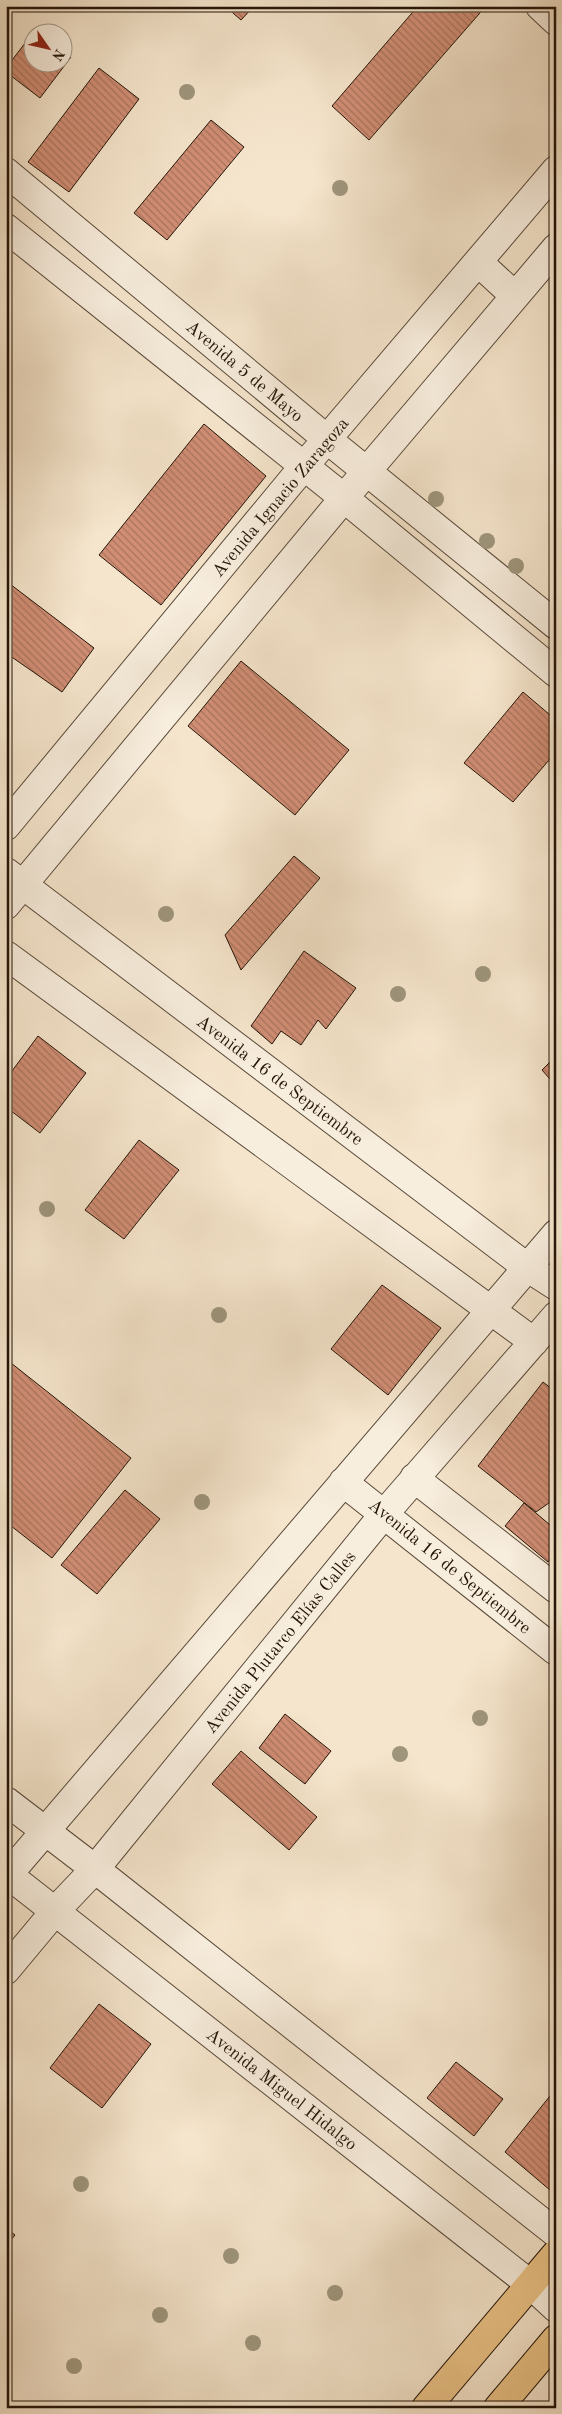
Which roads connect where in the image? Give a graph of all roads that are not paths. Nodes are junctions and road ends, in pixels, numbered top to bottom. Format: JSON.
{"nodes":[{"id":1,"x":540,"y":6,"type":"edge"},
{"id":2,"x":556,"y":21,"type":"edge"},
{"id":3,"x":556,"y":170,"type":"edge"},
{"id":4,"x":6,"y":172,"type":"edge"},
{"id":5,"x":6,"y":228,"type":"edge"},
{"id":6,"x":556,"y":248,"type":"edge"},
{"id":7,"x":478,"y":262,"type":"junction"},
{"id":8,"x":516,"y":296,"type":"junction"},
{"id":9,"x":328,"y":440,"type":"junction"},
{"id":10,"x":304,"y":466,"type":"junction"},
{"id":11,"x":367,"y":472,"type":"junction"},
{"id":12,"x":344,"y":498,"type":"junction"},
{"id":13,"x":556,"y":625,"type":"edge"},
{"id":14,"x":556,"y":673,"type":"edge"},
{"id":15,"x":6,"y":826,"type":"edge"},
{"id":16,"x":15,"y":878,"type":"edge"},
{"id":17,"x":6,"y":905,"type":"edge"},
{"id":18,"x":6,"y":955,"type":"edge"},
{"id":19,"x":556,"y":1234,"type":"edge"},
{"id":20,"x":528,"y":1268,"type":"junction"},
{"id":21,"x":556,"y":1286,"type":"edge"},
{"id":22,"x":490,"y":1310,"type":"junction"},
{"id":23,"x":556,"y":1316,"type":"edge"},
{"id":24,"x":534,"y":1342,"type":"junction"},
{"id":25,"x":414,"y":1478,"type":"junction"},
{"id":26,"x":344,"y":1482,"type":"junction"},
{"id":27,"x":384,"y":1514,"type":"junction"},
{"id":28,"x":556,"y":1589,"type":"edge"},
{"id":29,"x":556,"y":1651,"type":"edge"},
{"id":30,"x":6,"y":1802,"type":"edge"},
{"id":31,"x":45,"y":1832,"type":"junction"},
{"id":32,"x":96,"y":1869,"type":"junction"},
{"id":33,"x":7,"y":1875,"type":"edge"},
{"id":34,"x":56,"y":1910,"type":"junction"},
{"id":35,"x":6,"y":1970,"type":"edge"},
{"id":36,"x":556,"y":2233,"type":"edge"},
{"id":37,"x":556,"y":2254,"type":"edge"},
{"id":38,"x":530,"y":2284,"type":"junction"},
{"id":39,"x":556,"y":2308,"type":"edge"},
{"id":40,"x":556,"y":2339,"type":"edge"},
{"id":41,"x":426,"y":2408,"type":"edge"},
{"id":42,"x":498,"y":2408,"type":"edge"}],
"edges":[{"from":1,"to":2,"type":"street"},
{"from":3,"to":7,"type":"street","name":"Avenida Ignacio Zaragoza"},
{"from":4,"to":9,"type":"street","name":"Avenida 5 de Mayo"},
{"from":5,"to":10,"type":"street","name":"Avenida 5 de Mayo"},
{"from":6,"to":8,"type":"street"},
{"from":7,"to":8,"type":"street"},
{"from":7,"to":9,"type":"street","name":"Avenida Ignacio Zaragoza"},
{"from":8,"to":11,"type":"street"},
{"from":9,"to":10,"type":"street","name":"Avenida Ignacio Zaragoza"},
{"from":9,"to":11,"type":"street","name":"Avenida 5 de Mayo"},
{"from":10,"to":12,"type":"street","name":"Avenida 5 de Mayo"},
{"from":10,"to":15,"type":"street","name":"Avenida Ignacio Zaragoza"},
{"from":11,"to":12,"type":"street"},
{"from":11,"to":13,"type":"street","name":"Avenida 5 de Mayo"},
{"from":12,"to":14,"type":"street","name":"Avenida 5 de Mayo"},
{"from":12,"to":16,"type":"street"},
{"from":16,"to":17,"type":"street"},
{"from":16,"to":20,"type":"street","name":"Avenida 16 de Septiembre"},
{"from":18,"to":22,"type":"street"},
{"from":19,"to":20,"type":"street"},
{"from":20,"to":21,"type":"street","name":"Avenida 16 de Septiembre"},
{"from":20,"to":22,"type":"street"},
{"from":22,"to":24,"type":"street"},
{"from":22,"to":26,"type":"street"},
{"from":23,"to":24,"type":"street","name":"Avenida Plutarco Elías Calles"},
{"from":24,"to":25,"type":"street","name":"Avenida Plutarco Elías Calles"},
{"from":25,"to":27,"type":"street","name":"Avenida Plutarco Elías Calles"},
{"from":25,"to":28,"type":"street"},
{"from":26,"to":27,"type":"street","name":"Avenida 16 de Septiembre"},
{"from":26,"to":31,"type":"street"},
{"from":27,"to":29,"type":"street","name":"Avenida 16 de Septiembre"},
{"from":27,"to":32,"type":"street","name":"Avenida Plutarco Elías Calles"},
{"from":30,"to":31,"type":"street"},
{"from":31,"to":32,"type":"street"},
{"from":31,"to":33,"type":"street"},
{"from":32,"to":34,"type":"street","name":"Avenida Plutarco Elías Calles"},
{"from":32,"to":36,"type":"street"},
{"from":33,"to":34,"type":"street","name":"Avenida Miguel Hidalgo"},
{"from":34,"to":35,"type":"street","name":"Avenida Plutarco Elías Calles"},
{"from":34,"to":38,"type":"street","name":"Avenida Miguel Hidalgo"},
{"from":37,"to":38,"type":"main road"},
{"from":38,"to":39,"type":"street","name":"Avenida Miguel Hidalgo"},
{"from":38,"to":41,"type":"main road"},
{"from":40,"to":42,"type":"main road"}]}
